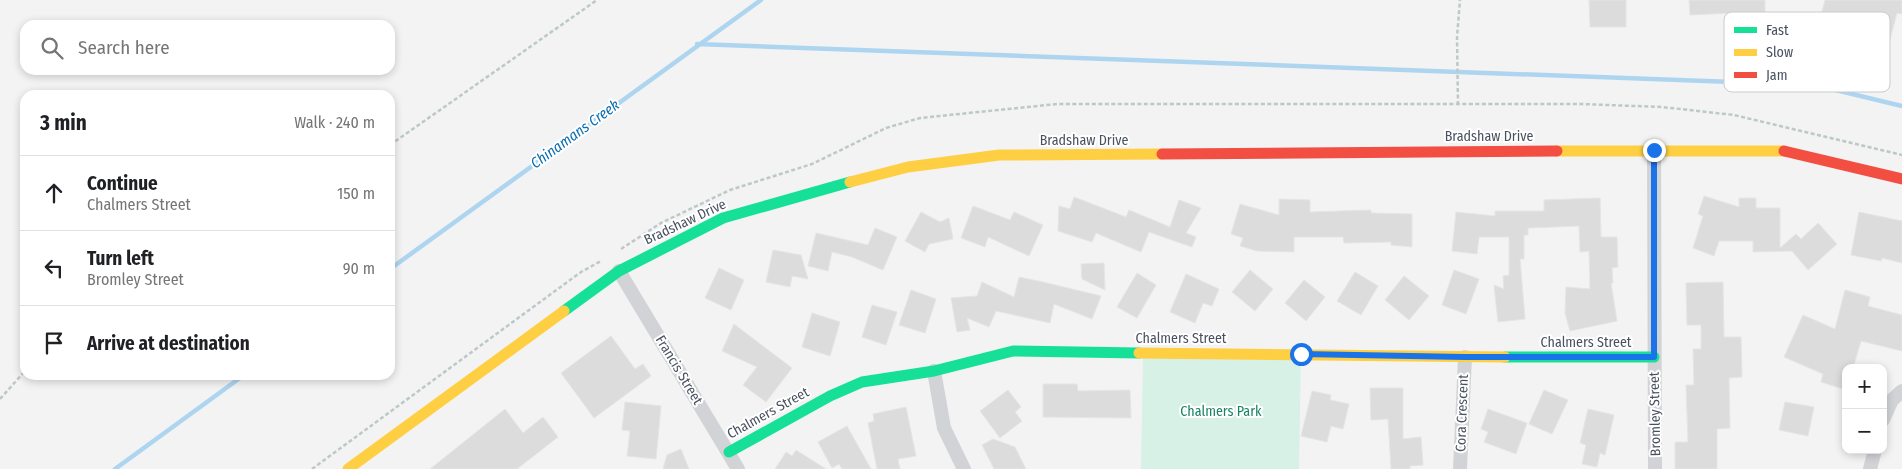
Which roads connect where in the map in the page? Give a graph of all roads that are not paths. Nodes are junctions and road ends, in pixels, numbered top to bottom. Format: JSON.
{"nodes":[{"id":1,"x":1654,"y":150,"type":"junction"},
{"id":2,"x":1902,"y":179,"type":"edge"},
{"id":3,"x":619,"y":272,"type":"junction"},
{"id":4,"x":1465,"y":357,"type":"junction"},
{"id":5,"x":1654,"y":357,"type":"junction"},
{"id":6,"x":934,"y":370,"type":"junction"},
{"id":7,"x":1902,"y":392,"type":"edge"},
{"id":8,"x":1887,"y":411,"type":"edge"},
{"id":9,"x":729,"y":452,"type":"junction"},
{"id":10,"x":1874,"y":454,"type":"edge"},
{"id":11,"x":348,"y":469,"type":"edge"},
{"id":12,"x":738,"y":469,"type":"edge"},
{"id":13,"x":964,"y":469,"type":"edge"},
{"id":14,"x":1460,"y":469,"type":"edge"},
{"id":15,"x":1655,"y":469,"type":"edge"},
{"id":16,"x":1870,"y":469,"type":"edge"}],
"edges":[{"from":1,"to":2,"type":"street","name":"Bradshaw Drive"},
{"from":1,"to":3,"type":"street","name":"Bradshaw Drive"},
{"from":1,"to":5,"type":"street","name":"Bromley Street"},
{"from":3,"to":9,"type":"street","name":"Francis Street"},
{"from":3,"to":11,"type":"street","name":"Bradshaw Drive"},
{"from":4,"to":5,"type":"street","name":"Chalmers Street"},
{"from":4,"to":6,"type":"street","name":"Chalmers Street"},
{"from":4,"to":14,"type":"street","name":"Cora Crescent"},
{"from":5,"to":15,"type":"street","name":"Bromley Street"},
{"from":6,"to":9,"type":"street","name":"Chalmers Street"},
{"from":6,"to":13,"type":"street"},
{"from":7,"to":8,"type":"street"},
{"from":9,"to":12,"type":"street","name":"Francis Street"},
{"from":10,"to":16,"type":"street"}]}
